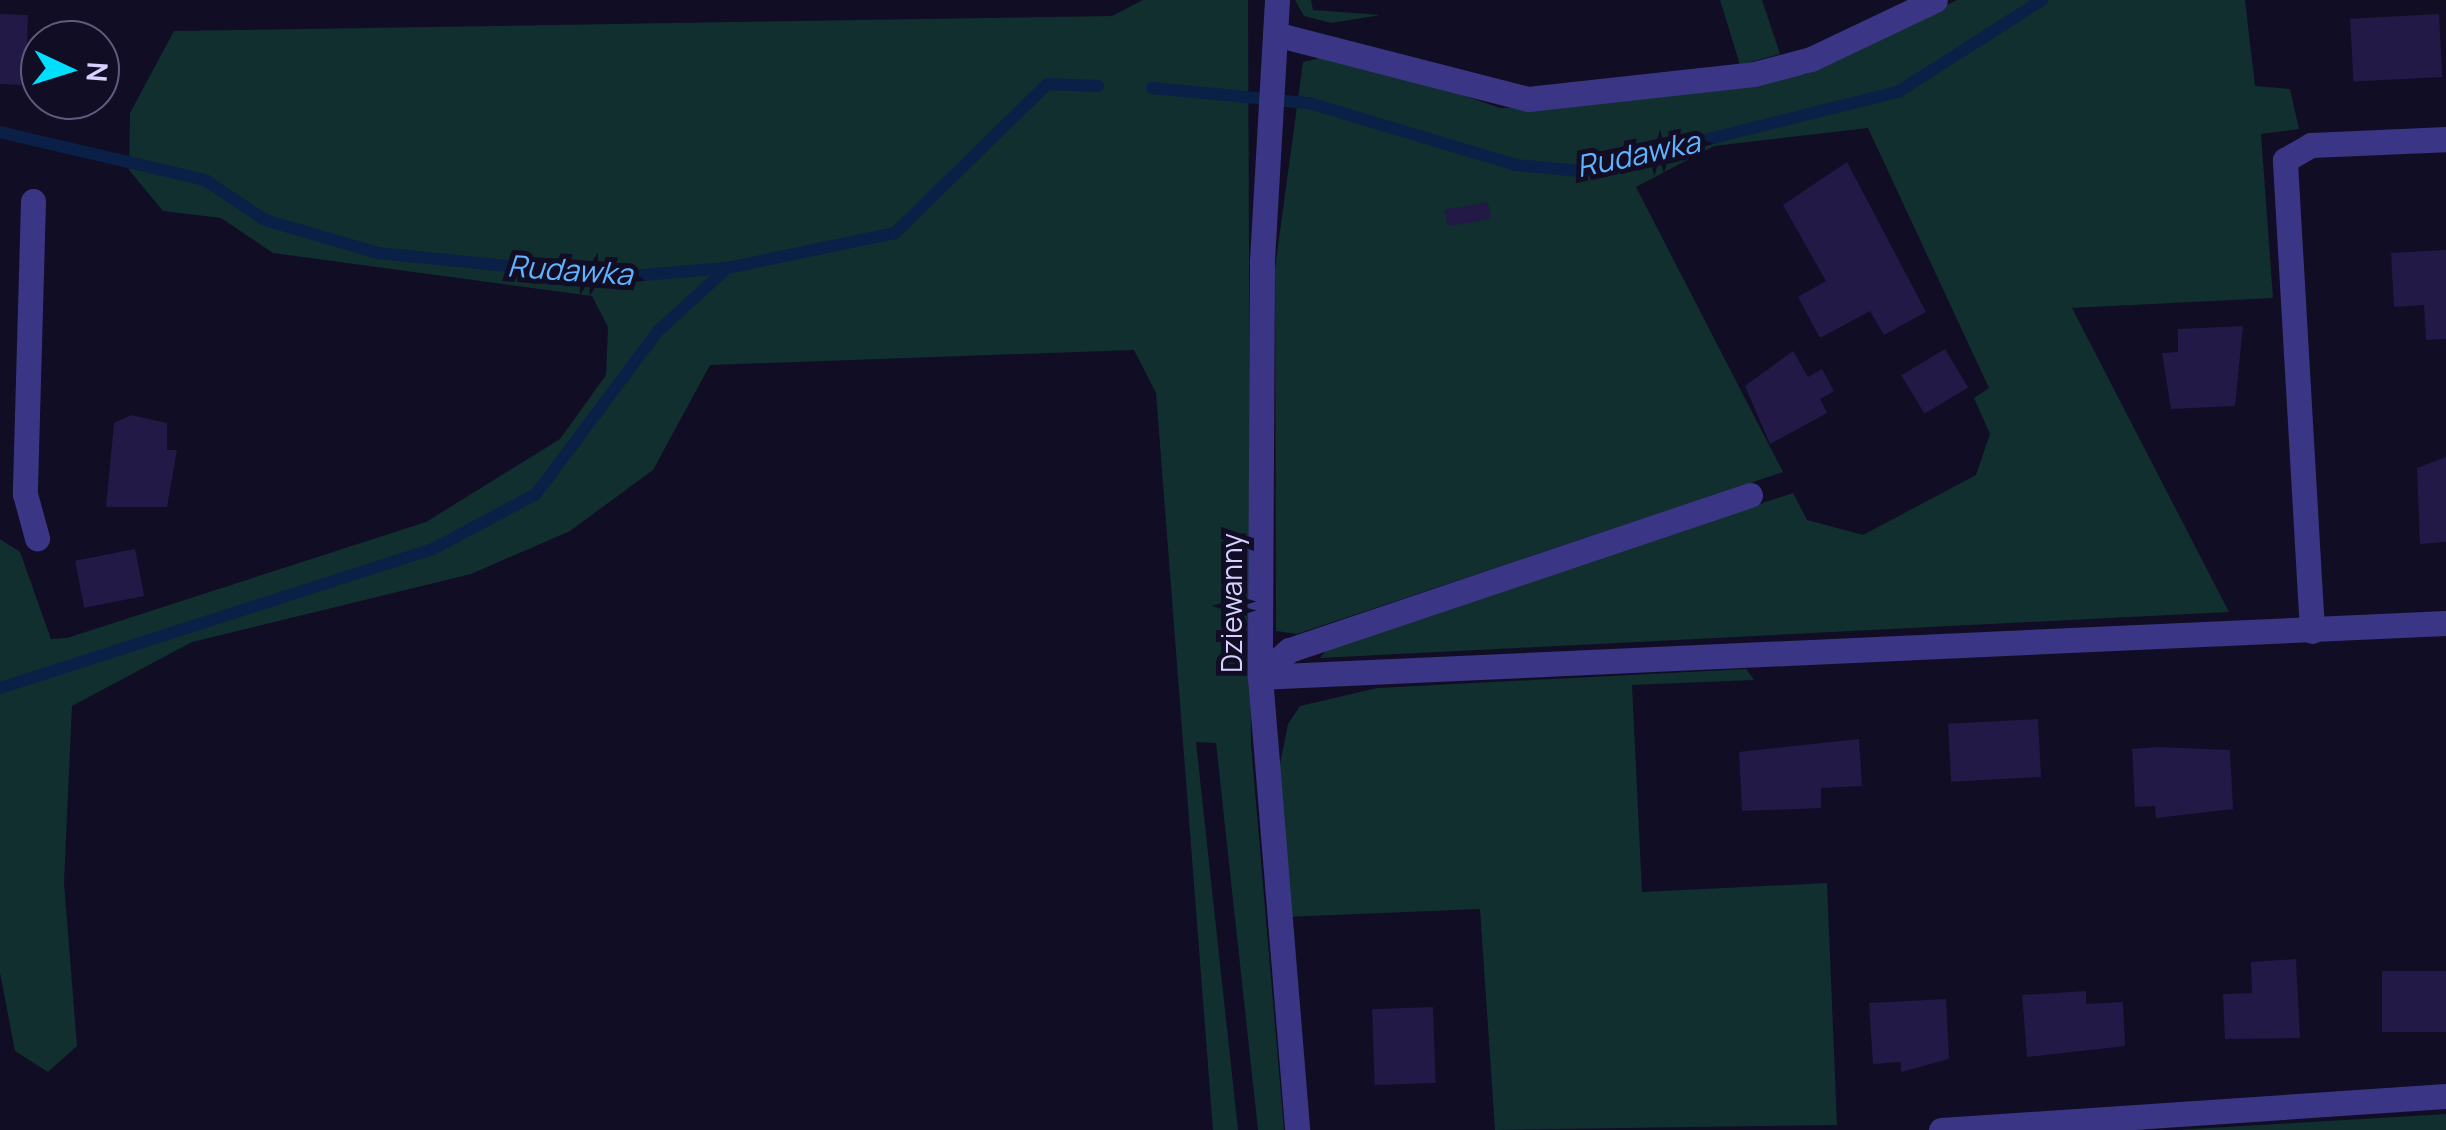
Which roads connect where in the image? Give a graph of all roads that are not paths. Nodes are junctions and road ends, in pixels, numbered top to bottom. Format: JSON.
{"nodes":[{"id":1,"x":1276,"y":0,"type":"edge"},
{"id":2,"x":1935,"y":0,"type":"edge"},
{"id":3,"x":1275,"y":34,"type":"junction"},
{"id":4,"x":2446,"y":139,"type":"edge"},
{"id":5,"x":34,"y":201,"type":"dead end"},
{"id":6,"x":1750,"y":495,"type":"dead end"},
{"id":7,"x":12,"y":496,"type":"edge"},
{"id":8,"x":38,"y":538,"type":"dead end"},
{"id":9,"x":2446,"y":623,"type":"edge"},
{"id":10,"x":2312,"y":631,"type":"junction"},
{"id":11,"x":1260,"y":677,"type":"junction"},
{"id":12,"x":2446,"y":1096,"type":"edge"},
{"id":13,"x":1297,"y":1130,"type":"edge"},
{"id":14,"x":1942,"y":1130,"type":"edge"}],
"edges":[{"from":1,"to":3,"type":"street","name":"Dziewanny"},
{"from":2,"to":3,"type":"street"},
{"from":3,"to":11,"type":"street","name":"Dziewanny"},
{"from":4,"to":10,"type":"street"},
{"from":5,"to":7,"type":"street"},
{"from":6,"to":11,"type":"street"},
{"from":7,"to":8,"type":"street"},
{"from":9,"to":10,"type":"street"},
{"from":10,"to":11,"type":"street"},
{"from":11,"to":13,"type":"street","name":"Dziewanny"},
{"from":12,"to":14,"type":"street"}]}
